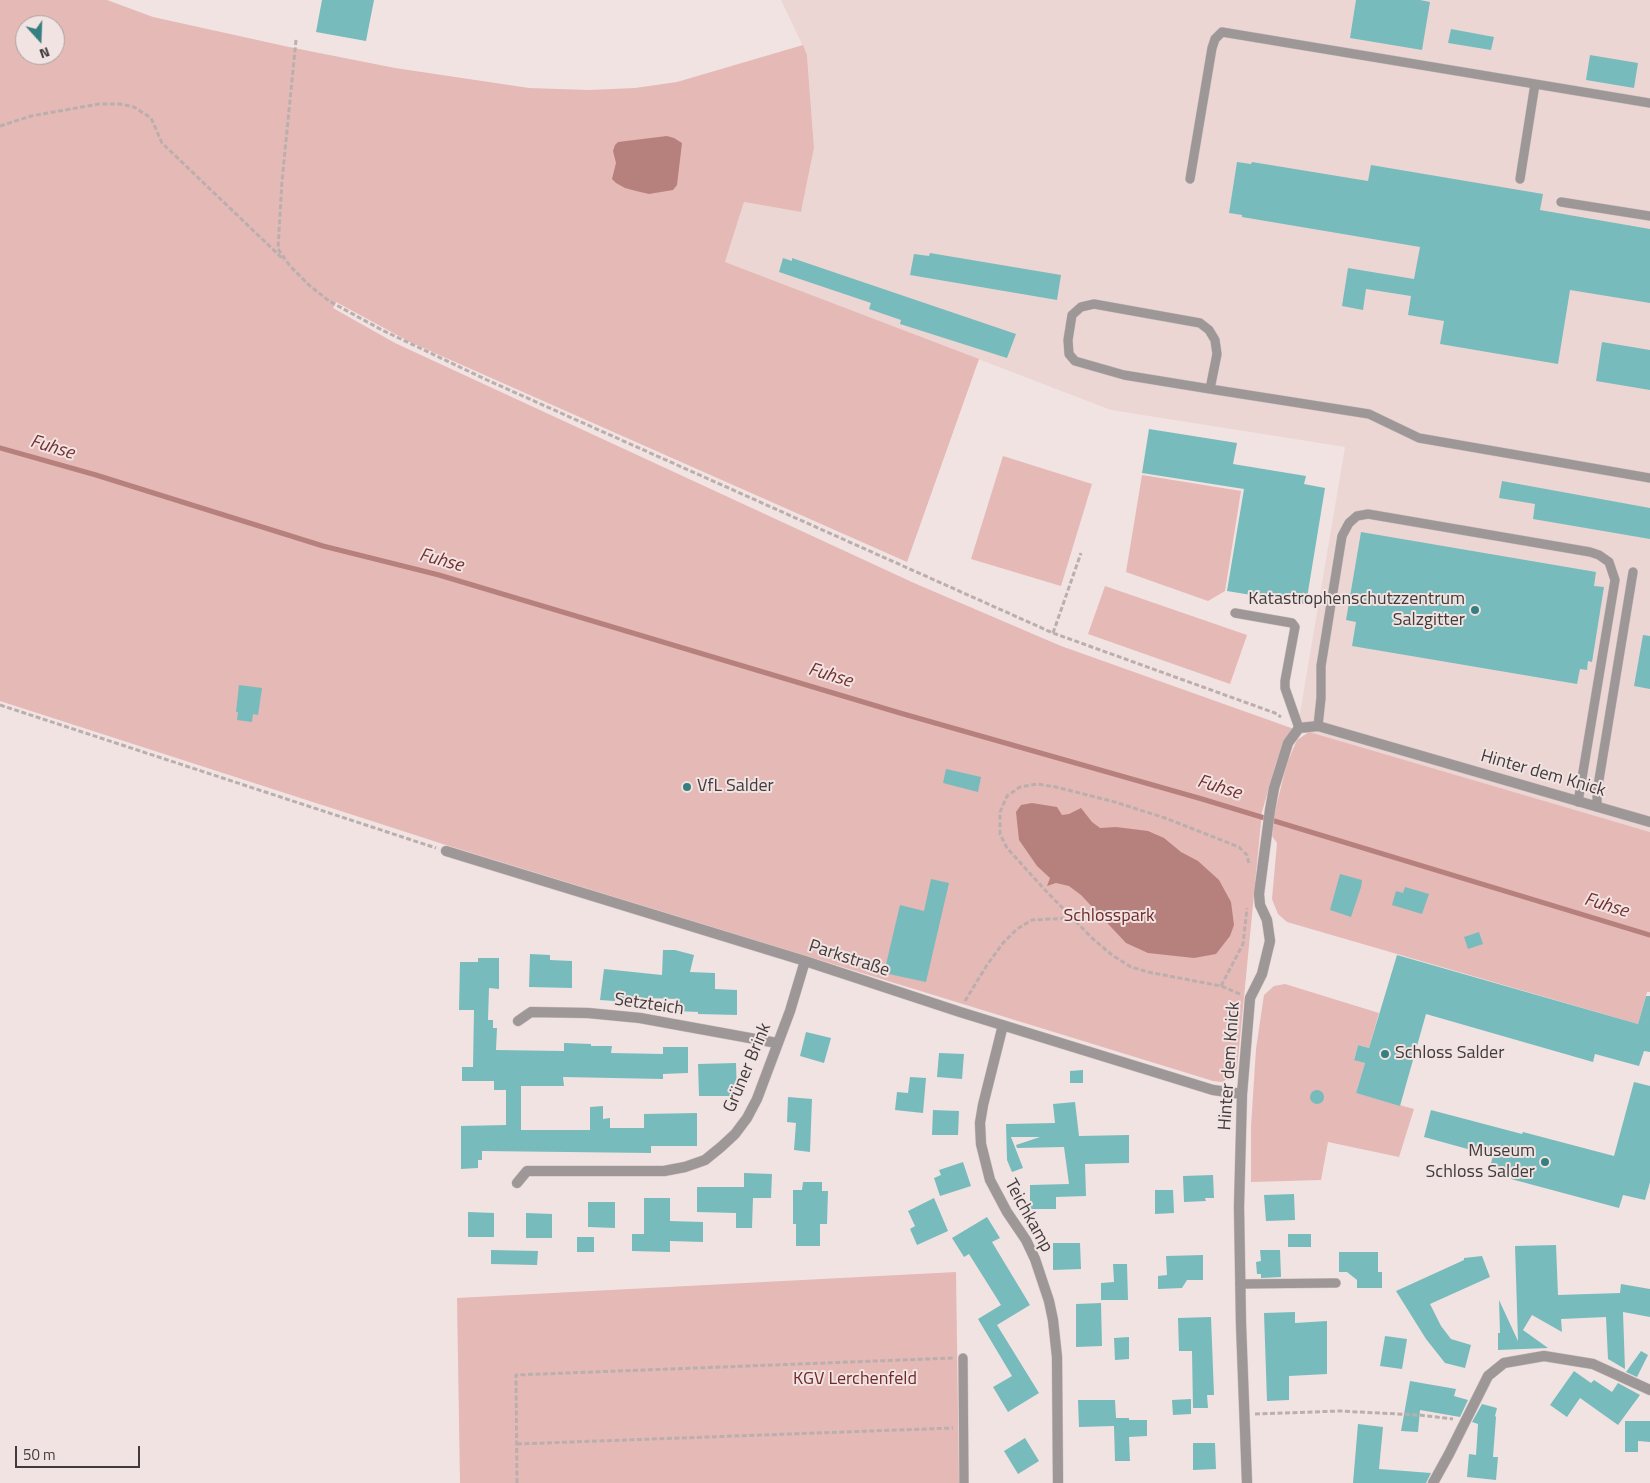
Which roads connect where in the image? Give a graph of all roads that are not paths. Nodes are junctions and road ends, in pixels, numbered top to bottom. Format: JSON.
{"nodes":[{"id":1,"x":1535,"y":84,"type":"junction"},
{"id":2,"x":1650,"y":103,"type":"edge"},
{"id":3,"x":1190,"y":179,"type":"dead end"},
{"id":4,"x":1520,"y":179,"type":"dead end"},
{"id":5,"x":1561,"y":202,"type":"dead end"},
{"id":6,"x":1650,"y":216,"type":"edge"},
{"id":7,"x":1210,"y":389,"type":"junction"},
{"id":8,"x":1650,"y":478,"type":"edge"},
{"id":9,"x":1633,"y":572,"type":"dead end"},
{"id":10,"x":1236,"y":613,"type":"dead end"},
{"id":11,"x":1318,"y":726,"type":"junction"},
{"id":12,"x":1299,"y":728,"type":"junction"},
{"id":13,"x":1578,"y":802,"type":"junction"},
{"id":14,"x":1597,"y":807,"type":"junction"},
{"id":15,"x":1650,"y":822,"type":"edge"},
{"id":16,"x":446,"y":851,"type":"road end"},
{"id":17,"x":804,"y":962,"type":"junction"},
{"id":18,"x":518,"y":1021,"type":"dead end"},
{"id":19,"x":1003,"y":1026,"type":"junction"},
{"id":20,"x":777,"y":1043,"type":"junction"},
{"id":21,"x":1242,"y":1094,"type":"junction"},
{"id":22,"x":517,"y":1183,"type":"dead end"},
{"id":23,"x":1336,"y":1283,"type":"dead end"},
{"id":24,"x":1240,"y":1284,"type":"junction"},
{"id":25,"x":963,"y":1358,"type":"road end"},
{"id":26,"x":1650,"y":1390,"type":"edge"},
{"id":27,"x":964,"y":1483,"type":"edge"},
{"id":28,"x":1058,"y":1483,"type":"edge"},
{"id":29,"x":1247,"y":1483,"type":"edge"},
{"id":30,"x":1433,"y":1483,"type":"edge"}],
"edges":[{"from":1,"to":2,"type":"lane"},
{"from":1,"to":3,"type":"lane"},
{"from":1,"to":4,"type":"lane"},
{"from":5,"to":6,"type":"lane"},
{"from":7,"to":7,"type":"lane"},
{"from":7,"to":8,"type":"lane"},
{"from":9,"to":14,"type":"lane"},
{"from":10,"to":12,"type":"lane"},
{"from":11,"to":12,"type":"street","name":"Hinter dem Knick"},
{"from":11,"to":13,"type":"street","name":"Hinter dem Knick"},
{"from":11,"to":13,"type":"lane"},
{"from":12,"to":21,"type":"street","name":"Hinter dem Knick"},
{"from":13,"to":14,"type":"street","name":"Hinter dem Knick"},
{"from":14,"to":15,"type":"street","name":"Hinter dem Knick"},
{"from":16,"to":17,"type":"street","name":"Parkstraße"},
{"from":17,"to":19,"type":"street","name":"Parkstraße"},
{"from":17,"to":20,"type":"street","name":"Grüner Brink"},
{"from":18,"to":20,"type":"street","name":"Setzteich"},
{"from":19,"to":21,"type":"street","name":"Parkstraße"},
{"from":19,"to":28,"type":"street","name":"Teichkamp"},
{"from":20,"to":22,"type":"street","name":"Grüner Brink"},
{"from":21,"to":24,"type":"street","name":"Hinter dem Knick"},
{"from":23,"to":24,"type":"lane"},
{"from":24,"to":29,"type":"street","name":"Hinter dem Knick"},
{"from":25,"to":27,"type":"lane"},
{"from":26,"to":30,"type":"street"}]}
